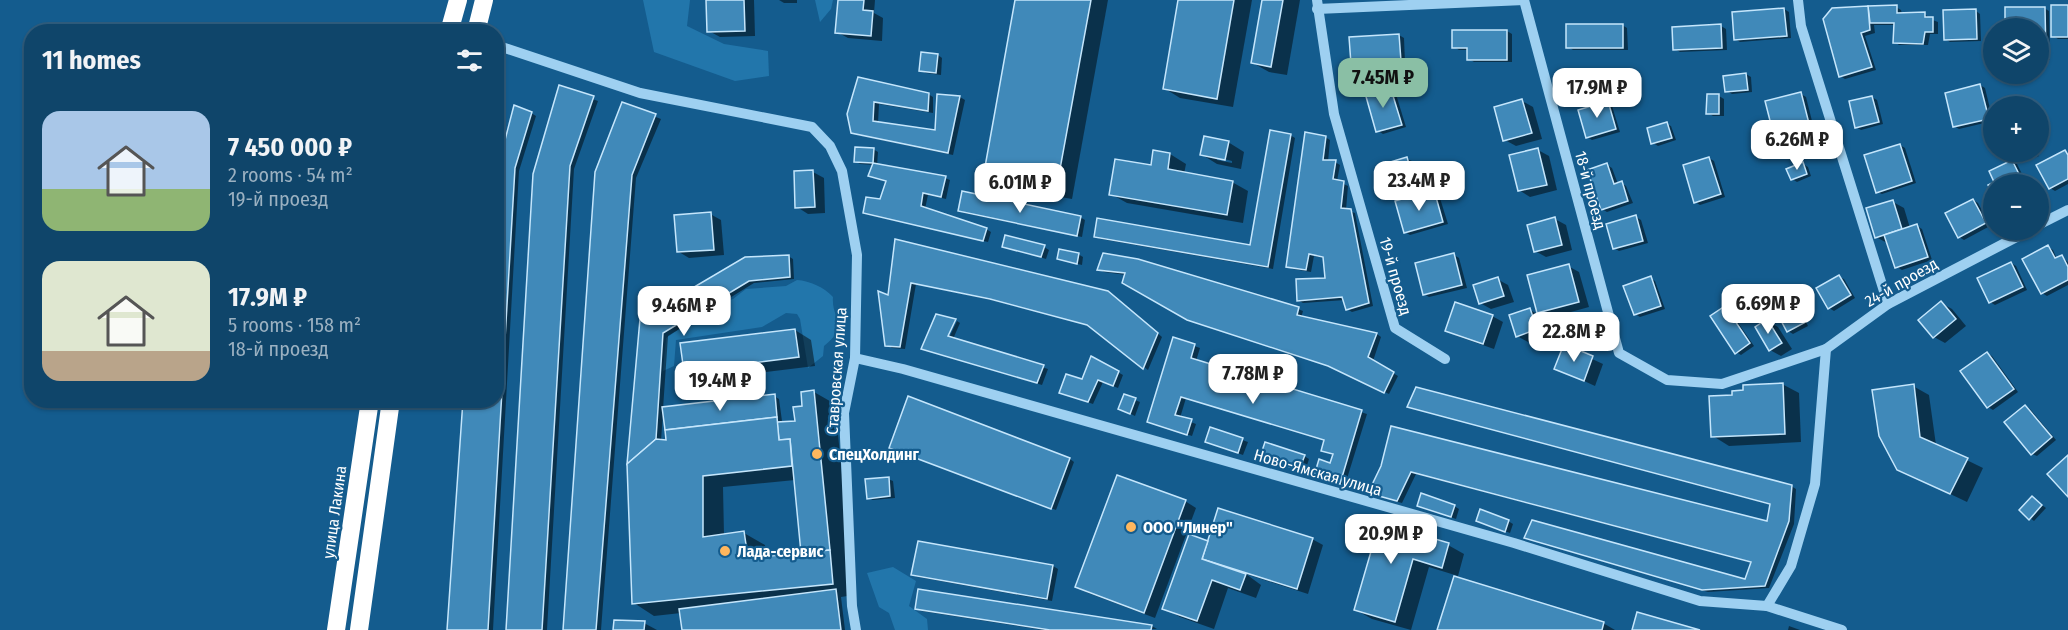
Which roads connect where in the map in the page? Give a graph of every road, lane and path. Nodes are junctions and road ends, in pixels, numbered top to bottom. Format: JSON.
{"nodes":[{"id":1,"x":458,"y":0,"type":"edge"},
{"id":2,"x":484,"y":0,"type":"edge"},
{"id":3,"x":1524,"y":0,"type":"edge"},
{"id":4,"x":1798,"y":0,"type":"edge"},
{"id":5,"x":1317,"y":4,"type":"edge"},
{"id":6,"x":451,"y":24,"type":"edge"},
{"id":7,"x":478,"y":24,"type":"edge"},
{"id":8,"x":504,"y":48,"type":"edge"},
{"id":9,"x":2068,"y":210,"type":"edge"},
{"id":10,"x":2049,"y":220,"type":"edge"},
{"id":11,"x":2011,"y":240,"type":"edge"},
{"id":12,"x":1888,"y":304,"type":"junction"},
{"id":13,"x":1826,"y":349,"type":"junction"},
{"id":14,"x":1619,"y":353,"type":"joint"},
{"id":15,"x":855,"y":358,"type":"junction"},
{"id":16,"x":1445,"y":359,"type":"dead end"},
{"id":17,"x":369,"y":408,"type":"edge"},
{"id":18,"x":391,"y":408,"type":"edge"},
{"id":19,"x":1767,"y":606,"type":"junction"},
{"id":20,"x":336,"y":630,"type":"edge"},
{"id":21,"x":359,"y":630,"type":"edge"},
{"id":22,"x":856,"y":630,"type":"edge"},
{"id":23,"x":1842,"y":630,"type":"edge"}],
"edges":[{"from":1,"to":6,"type":"highway"},
{"from":2,"to":7,"type":"highway"},
{"from":3,"to":5,"type":"street"},
{"from":3,"to":14,"type":"street","name":"18-й проезд"},
{"from":4,"to":12,"type":"street"},
{"from":5,"to":16,"type":"street","name":"19-й проезд"},
{"from":8,"to":15,"type":"street","name":"Ставровская улица"},
{"from":9,"to":10,"type":"street"},
{"from":11,"to":12,"type":"street","name":"24-й проезд"},
{"from":12,"to":13,"type":"street","name":"24-й проезд"},
{"from":13,"to":14,"type":"street","name":"24-й проезд"},
{"from":13,"to":19,"type":"street"},
{"from":15,"to":19,"type":"street","name":"Ново-Ямская улица"},
{"from":15,"to":22,"type":"street","name":"Ставровская улица"},
{"from":17,"to":20,"type":"highway","name":"улица Лакина"},
{"from":18,"to":21,"type":"highway"},
{"from":19,"to":23,"type":"street","name":"Ново-Ямская улица"}]}
